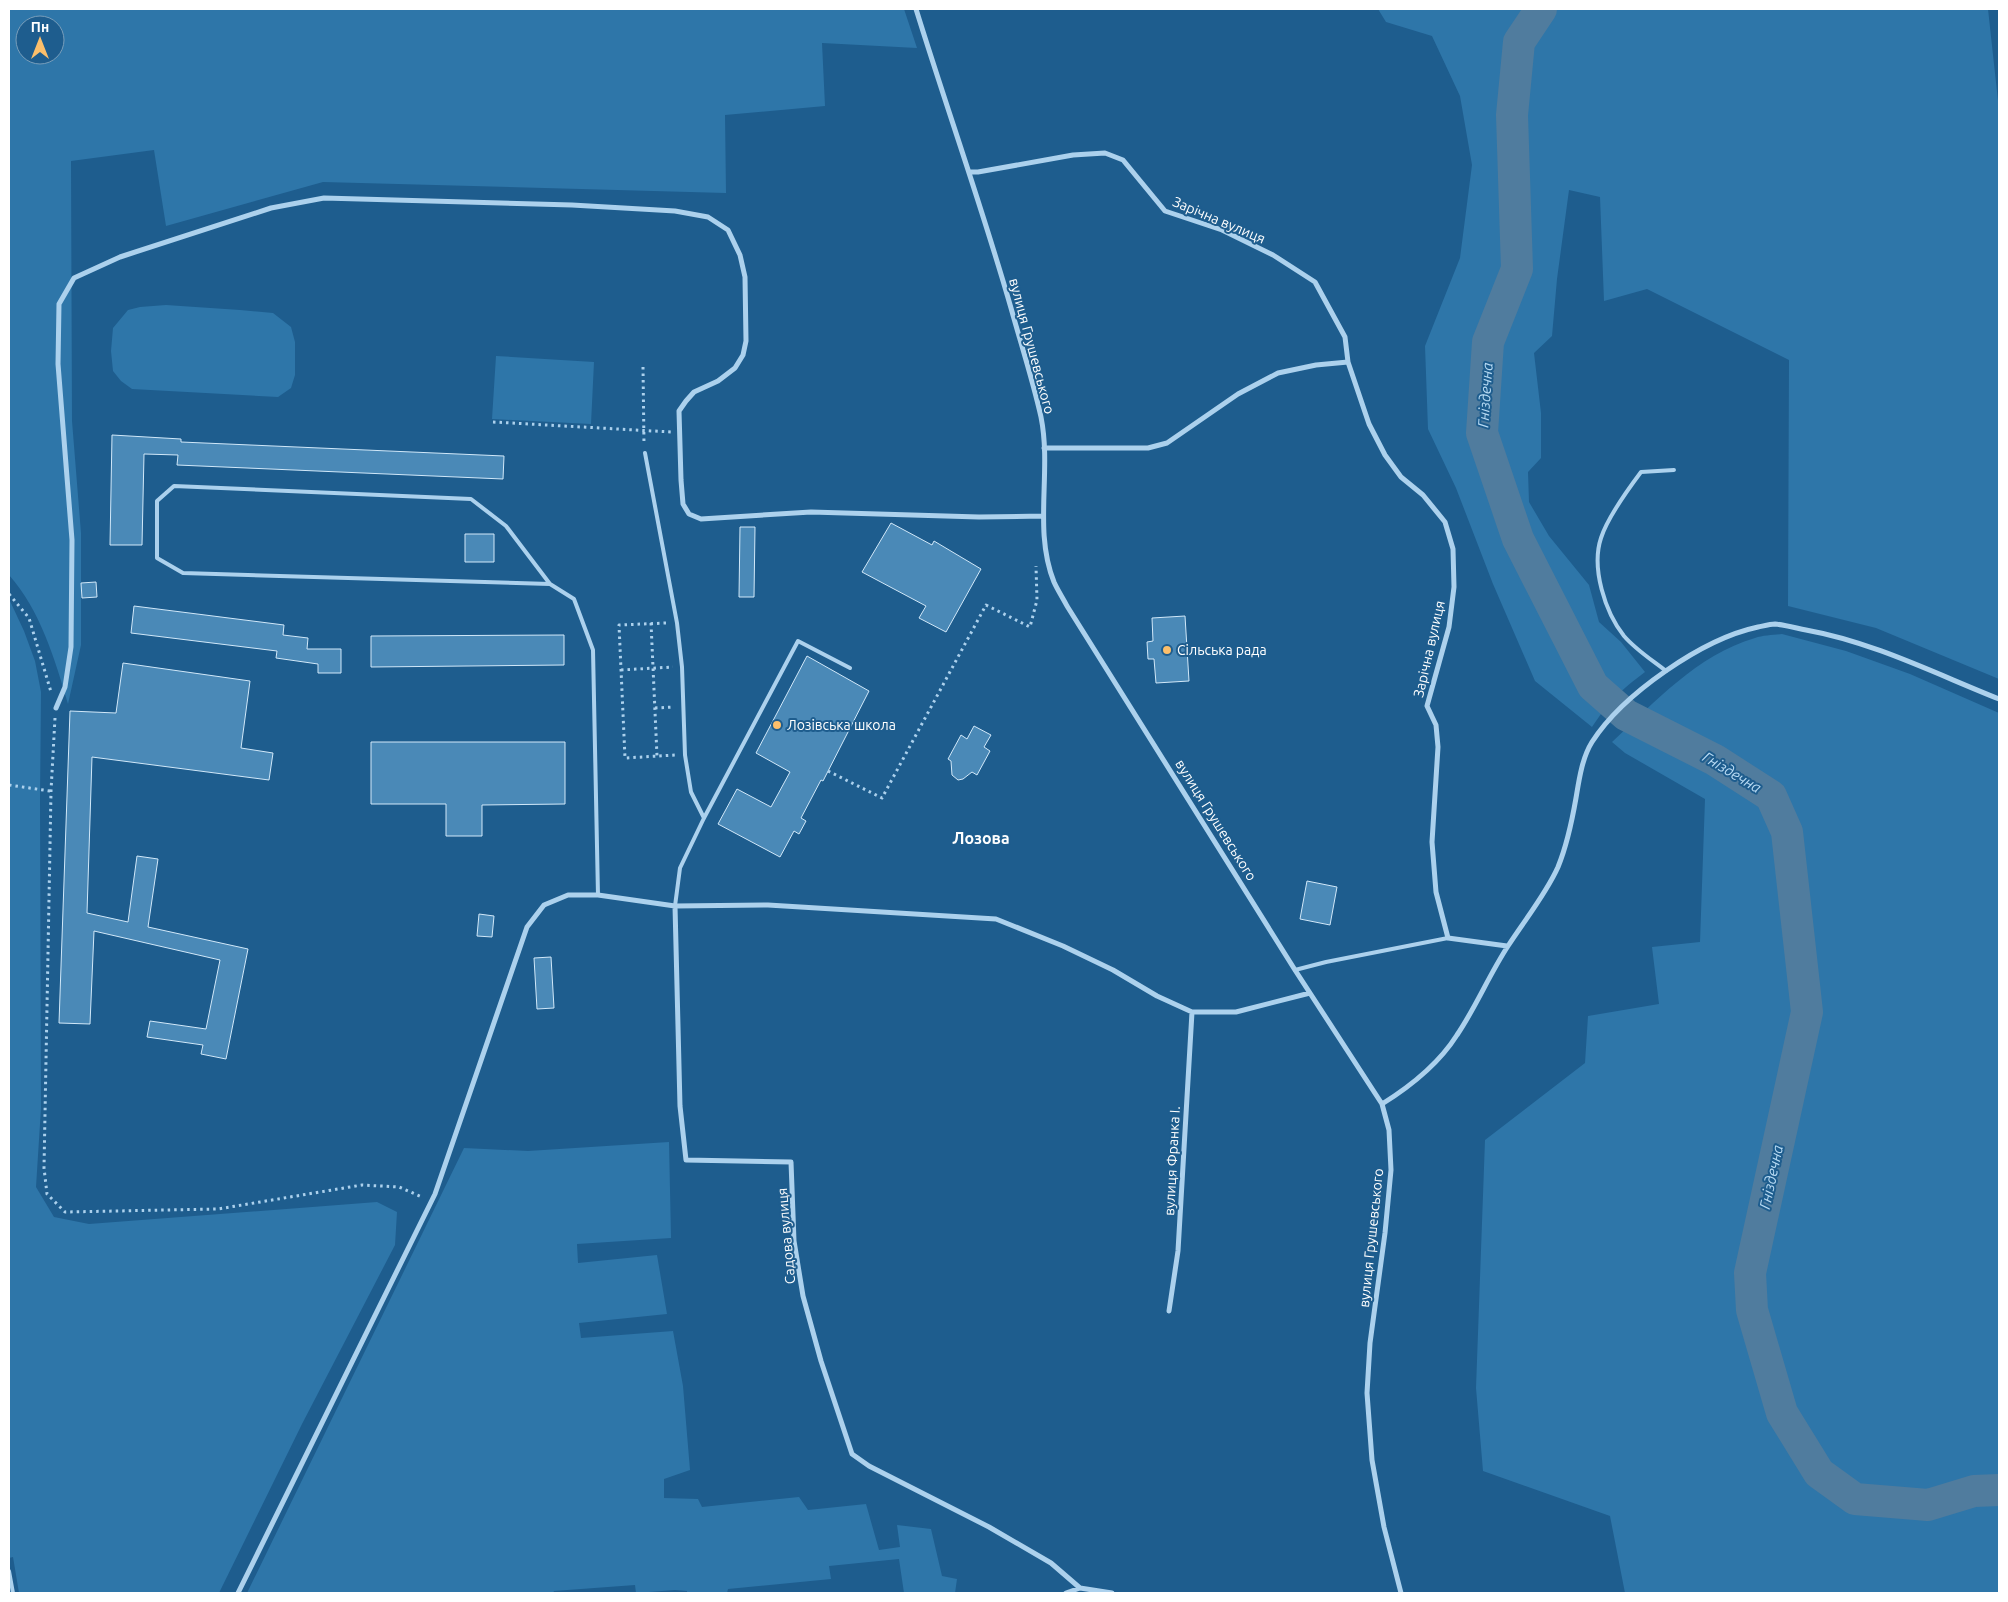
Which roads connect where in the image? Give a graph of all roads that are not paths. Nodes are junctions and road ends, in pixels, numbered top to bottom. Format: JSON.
{"nodes":[{"id":1,"x":916,"y":9,"type":"edge"},
{"id":2,"x":969,"y":172,"type":"junction"},
{"id":3,"x":1348,"y":362,"type":"junction"},
{"id":4,"x":1044,"y":448,"type":"junction"},
{"id":5,"x":645,"y":453,"type":"road end"},
{"id":6,"x":1674,"y":470,"type":"dead end"},
{"id":7,"x":1043,"y":516,"type":"junction"},
{"id":8,"x":550,"y":584,"type":"junction"},
{"id":9,"x":850,"y":668,"type":"dead end"},
{"id":10,"x":1666,"y":671,"type":"junction"},
{"id":11,"x":1999,"y":699,"type":"edge"},
{"id":12,"x":56,"y":708,"type":"road end"},
{"id":13,"x":704,"y":818,"type":"junction"},
{"id":14,"x":598,"y":895,"type":"junction"},
{"id":15,"x":675,"y":906,"type":"junction"},
{"id":16,"x":1448,"y":938,"type":"junction"},
{"id":17,"x":1507,"y":946,"type":"junction"},
{"id":18,"x":1295,"y":970,"type":"junction"},
{"id":19,"x":1310,"y":993,"type":"junction"},
{"id":20,"x":1192,"y":1012,"type":"junction"},
{"id":21,"x":1382,"y":1104,"type":"junction"},
{"id":22,"x":1169,"y":1311,"type":"dead end"},
{"id":23,"x":9,"y":1571,"type":"edge"},
{"id":24,"x":1080,"y":1588,"type":"junction"},
{"id":25,"x":13,"y":1593,"type":"edge"},
{"id":26,"x":238,"y":1593,"type":"edge"},
{"id":27,"x":1066,"y":1593,"type":"edge"},
{"id":28,"x":1112,"y":1593,"type":"edge"},
{"id":29,"x":1401,"y":1593,"type":"edge"}],
"edges":[{"from":1,"to":2,"type":"street","name":"вулиця Грушевського"},
{"from":2,"to":3,"type":"street","name":"Зарічна вулиця"},
{"from":2,"to":4,"type":"street","name":"вулиця Грушевського"},
{"from":3,"to":4,"type":"street"},
{"from":3,"to":16,"type":"street","name":"Зарічна вулиця"},
{"from":4,"to":7,"type":"street","name":"вулиця Грушевського"},
{"from":5,"to":13,"type":"lane"},
{"from":6,"to":10,"type":"lane"},
{"from":7,"to":12,"type":"street"},
{"from":7,"to":18,"type":"street","name":"вулиця Грушевського"},
{"from":8,"to":8,"type":"lane"},
{"from":8,"to":14,"type":"lane"},
{"from":9,"to":13,"type":"lane"},
{"from":10,"to":11,"type":"street"},
{"from":10,"to":17,"type":"street"},
{"from":13,"to":15,"type":"lane"},
{"from":14,"to":15,"type":"street"},
{"from":14,"to":26,"type":"street"},
{"from":15,"to":20,"type":"street"},
{"from":15,"to":24,"type":"street","name":"Садова вулиця"},
{"from":16,"to":17,"type":"street"},
{"from":16,"to":18,"type":"lane"},
{"from":17,"to":21,"type":"street"},
{"from":18,"to":19,"type":"street","name":"вулиця Грушевського"},
{"from":19,"to":20,"type":"street"},
{"from":19,"to":21,"type":"street","name":"вулиця Грушевського"},
{"from":20,"to":22,"type":"street","name":"вулиця Франка І."},
{"from":21,"to":29,"type":"street","name":"вулиця Грушевського"},
{"from":23,"to":25,"type":"lane"},
{"from":24,"to":27,"type":"street"},
{"from":24,"to":28,"type":"street"}]}
